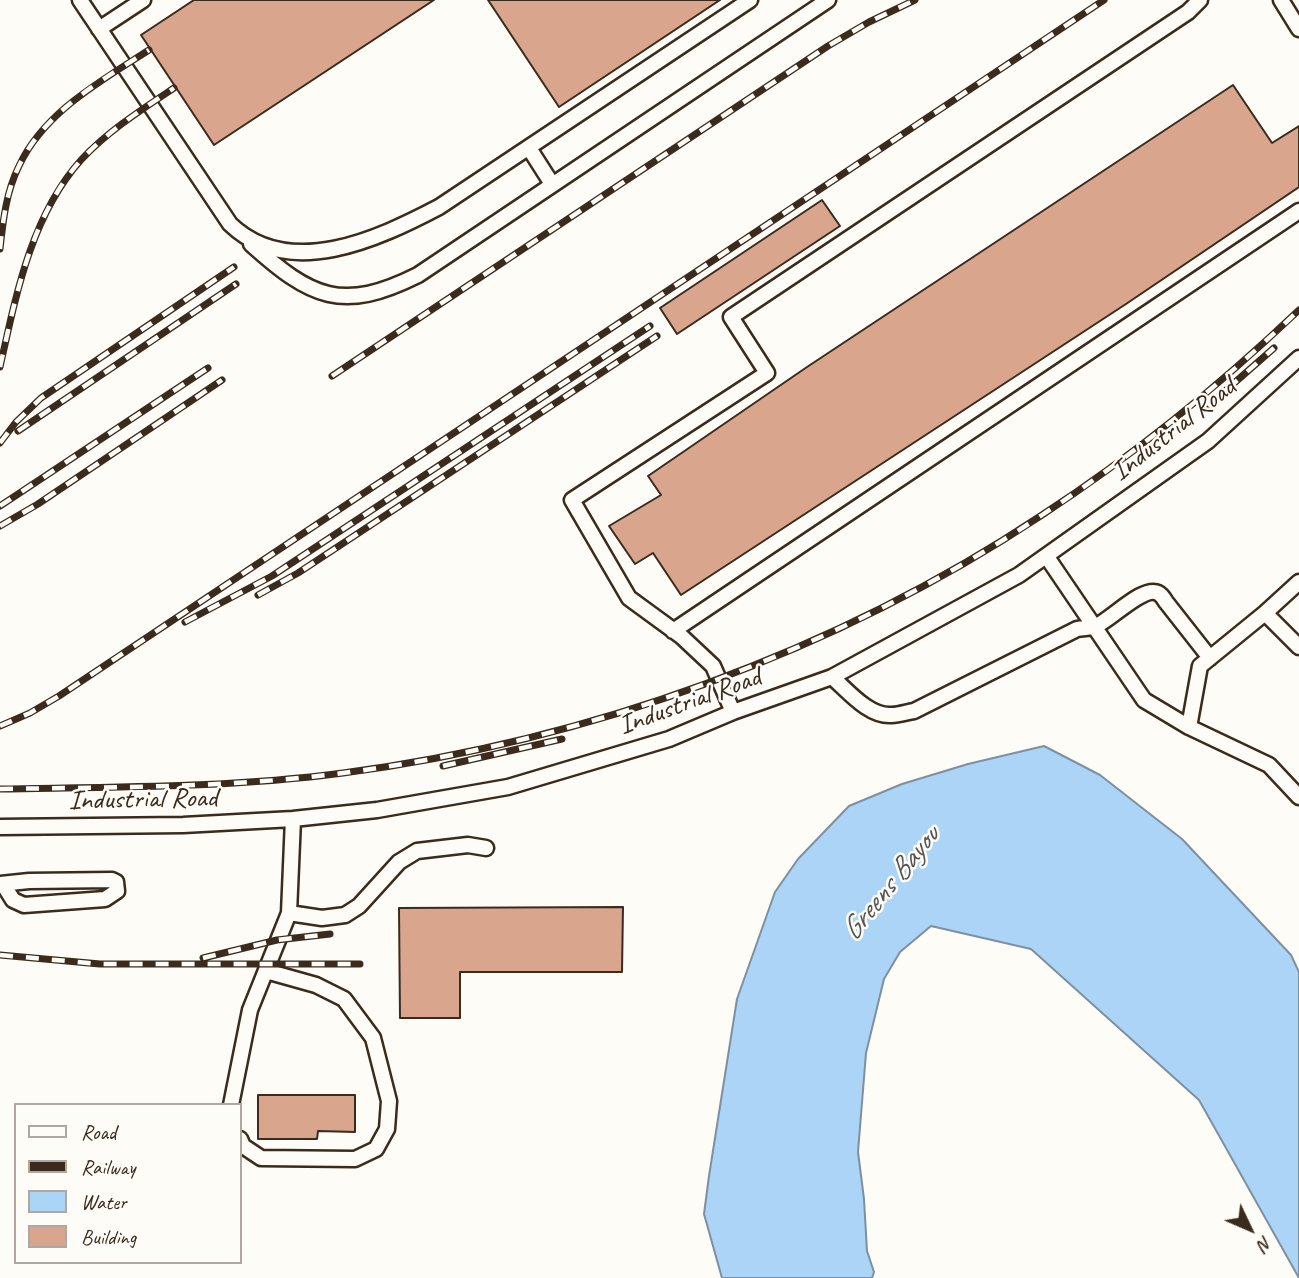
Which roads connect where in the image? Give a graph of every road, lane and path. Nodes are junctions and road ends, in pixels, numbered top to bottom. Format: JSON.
{"nodes":[{"id":1,"x":80,"y":0,"type":"edge"},
{"id":2,"x":143,"y":0,"type":"edge"},
{"id":3,"x":750,"y":0,"type":"edge"},
{"id":4,"x":828,"y":0,"type":"edge"},
{"id":5,"x":1200,"y":0,"type":"edge"},
{"id":6,"x":1280,"y":0,"type":"edge"},
{"id":7,"x":99,"y":29,"type":"junction"},
{"id":8,"x":1299,"y":29,"type":"edge"},
{"id":9,"x":529,"y":148,"type":"junction"},
{"id":10,"x":552,"y":184,"type":"junction"},
{"id":11,"x":1299,"y":211,"type":"edge"},
{"id":12,"x":243,"y":236,"type":"junction"},
{"id":13,"x":1299,"y":358,"type":"edge"},
{"id":14,"x":1046,"y":557,"type":"junction"},
{"id":15,"x":1299,"y":582,"type":"edge"},
{"id":16,"x":1265,"y":613,"type":"junction"},
{"id":17,"x":1094,"y":626,"type":"junction"},
{"id":18,"x":673,"y":631,"type":"junction"},
{"id":19,"x":1299,"y":646,"type":"edge"},
{"id":20,"x":1210,"y":658,"type":"junction"},
{"id":21,"x":832,"y":677,"type":"junction"},
{"id":22,"x":733,"y":712,"type":"junction"},
{"id":23,"x":1189,"y":727,"type":"junction"},
{"id":24,"x":1299,"y":797,"type":"edge"},
{"id":25,"x":293,"y":819,"type":"junction"},
{"id":26,"x":0,"y":827,"type":"edge"},
{"id":27,"x":486,"y":848,"type":"dead end"},
{"id":28,"x":1,"y":884,"type":"edge"},
{"id":29,"x":289,"y":913,"type":"junction"},
{"id":30,"x":266,"y":971,"type":"junction"},
{"id":31,"x":232,"y":1103,"type":"edge"},
{"id":32,"x":242,"y":1144,"type":"edge"}],
"edges":[{"from":1,"to":7,"type":"street"},
{"from":2,"to":7,"type":"street"},
{"from":3,"to":9,"type":"street"},
{"from":4,"to":10,"type":"street"},
{"from":5,"to":18,"type":"street"},
{"from":6,"to":8,"type":"street"},
{"from":7,"to":12,"type":"street"},
{"from":9,"to":10,"type":"street"},
{"from":9,"to":12,"type":"street"},
{"from":10,"to":12,"type":"street"},
{"from":11,"to":18,"type":"street"},
{"from":13,"to":14,"type":"street","name":"Industrial Road"},
{"from":14,"to":17,"type":"street"},
{"from":14,"to":21,"type":"street","name":"Industrial Road"},
{"from":15,"to":16,"type":"street"},
{"from":16,"to":19,"type":"street"},
{"from":16,"to":20,"type":"street"},
{"from":17,"to":20,"type":"street"},
{"from":17,"to":21,"type":"street"},
{"from":17,"to":23,"type":"street"},
{"from":18,"to":22,"type":"street"},
{"from":20,"to":23,"type":"street"},
{"from":21,"to":22,"type":"street","name":"Industrial Road"},
{"from":22,"to":25,"type":"street","name":"Industrial Road"},
{"from":23,"to":24,"type":"street"},
{"from":25,"to":26,"type":"street","name":"Industrial Road"},
{"from":25,"to":29,"type":"street"},
{"from":27,"to":29,"type":"street"},
{"from":28,"to":28,"type":"street"},
{"from":29,"to":30,"type":"street"},
{"from":30,"to":31,"type":"street"},
{"from":30,"to":32,"type":"street"}]}
